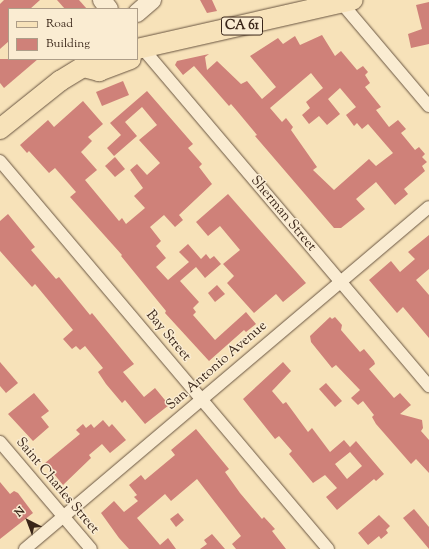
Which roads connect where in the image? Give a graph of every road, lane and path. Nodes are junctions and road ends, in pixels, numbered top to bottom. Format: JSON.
{"nodes":[{"id":1,"x":102,"y":0,"type":"edge"},
{"id":2,"x":152,"y":0,"type":"edge"},
{"id":3,"x":344,"y":1,"type":"edge"},
{"id":4,"x":108,"y":8,"type":"edge"},
{"id":5,"x":138,"y":12,"type":"edge"},
{"id":6,"x":138,"y":51,"type":"edge"},
{"id":7,"x":138,"y":52,"type":"edge"},
{"id":8,"x":121,"y":60,"type":"edge"},
{"id":9,"x":90,"y":62,"type":"edge"},
{"id":10,"x":429,"y":106,"type":"edge"},
{"id":11,"x":0,"y":129,"type":"edge"},
{"id":12,"x":0,"y":161,"type":"edge"},
{"id":13,"x":429,"y":207,"type":"edge"},
{"id":14,"x":340,"y":282,"type":"junction"},
{"id":15,"x":429,"y":386,"type":"edge"},
{"id":16,"x":202,"y":400,"type":"junction"},
{"id":17,"x":0,"y":442,"type":"edge"},
{"id":18,"x":63,"y":517,"type":"junction"},
{"id":19,"x":25,"y":549,"type":"edge"},
{"id":20,"x":91,"y":549,"type":"edge"},
{"id":21,"x":328,"y":549,"type":"edge"}],
"edges":[{"from":1,"to":4,"type":"street"},
{"from":2,"to":5,"type":"street"},
{"from":3,"to":6,"type":"main road","number":"CA 61"},
{"from":3,"to":10,"type":"street"},
{"from":7,"to":14,"type":"street","name":"Sherman Street"},
{"from":8,"to":9,"type":"main road","number":"CA 61"},
{"from":9,"to":11,"type":"main road","number":"CA 61"},
{"from":12,"to":16,"type":"street","name":"Bay Street"},
{"from":13,"to":14,"type":"street","name":"San Antonio Avenue"},
{"from":14,"to":15,"type":"street","name":"Sherman Street"},
{"from":14,"to":16,"type":"street","name":"San Antonio Avenue"},
{"from":16,"to":18,"type":"street","name":"San Antonio Avenue"},
{"from":16,"to":21,"type":"street","name":"Bay Street"},
{"from":17,"to":18,"type":"street","name":"Saint Charles Street"},
{"from":18,"to":19,"type":"street","name":"San Antonio Avenue"},
{"from":18,"to":20,"type":"street","name":"Saint Charles Street"}]}
